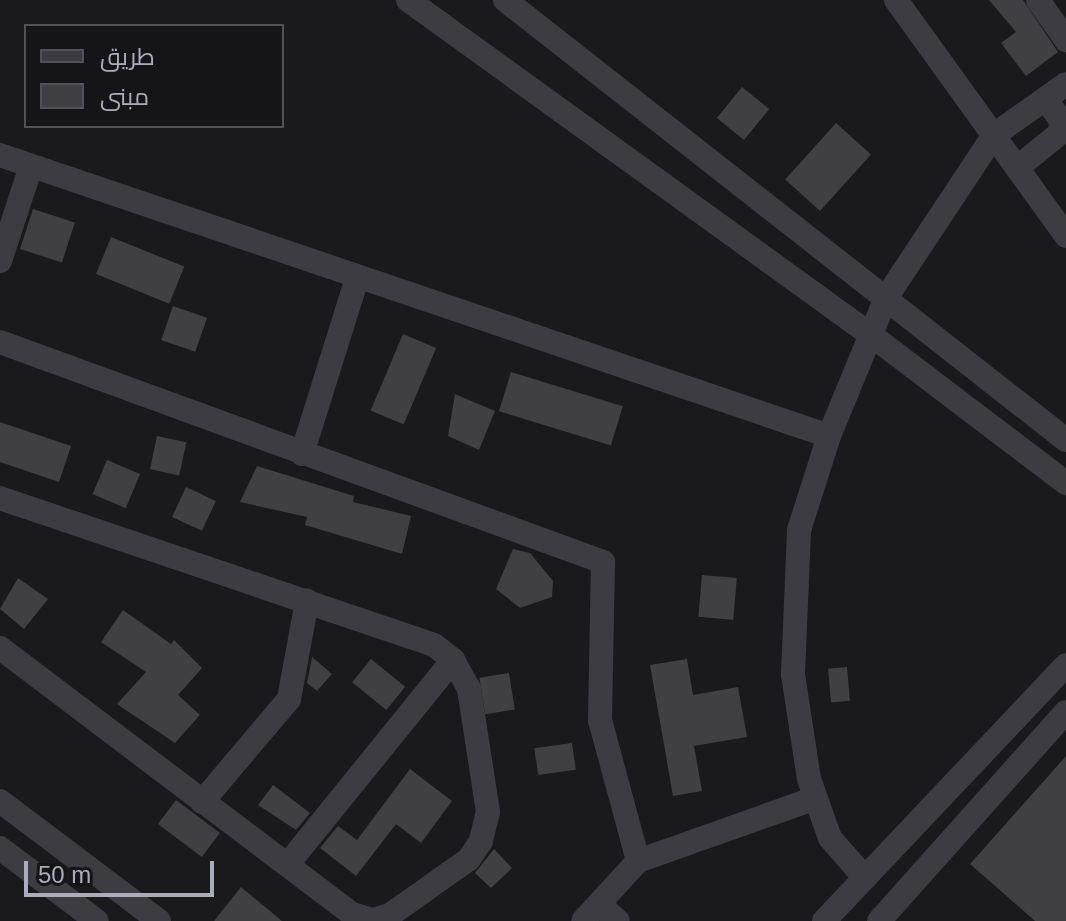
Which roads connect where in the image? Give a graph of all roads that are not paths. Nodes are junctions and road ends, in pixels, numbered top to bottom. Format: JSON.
{"nodes":[{"id":1,"x":408,"y":0,"type":"edge"},
{"id":2,"x":505,"y":0,"type":"edge"},
{"id":3,"x":896,"y":0,"type":"edge"},
{"id":4,"x":1038,"y":0,"type":"edge"},
{"id":5,"x":1066,"y":40,"type":"edge"},
{"id":6,"x":1066,"y":84,"type":"edge"},
{"id":7,"x":1045,"y":99,"type":"junction"},
{"id":8,"x":1064,"y":129,"type":"edge"},
{"id":9,"x":994,"y":135,"type":"junction"},
{"id":10,"x":0,"y":155,"type":"edge"},
{"id":11,"x":31,"y":166,"type":"junction"},
{"id":12,"x":1017,"y":168,"type":"junction"},
{"id":13,"x":1066,"y":236,"type":"edge"},
{"id":14,"x":0,"y":261,"type":"edge"},
{"id":15,"x":357,"y":278,"type":"junction"},
{"id":16,"x":886,"y":298,"type":"junction"},
{"id":17,"x":871,"y":335,"type":"junction"},
{"id":18,"x":0,"y":342,"type":"edge"},
{"id":19,"x":829,"y":436,"type":"junction"},
{"id":20,"x":1066,"y":440,"type":"edge"},
{"id":21,"x":302,"y":454,"type":"junction"},
{"id":22,"x":1066,"y":483,"type":"edge"},
{"id":23,"x":0,"y":498,"type":"edge"},
{"id":24,"x":307,"y":601,"type":"junction"},
{"id":25,"x":453,"y":660,"type":"junction"},
{"id":26,"x":5,"y":662,"type":"edge"},
{"id":27,"x":1066,"y":665,"type":"edge"},
{"id":28,"x":1066,"y":712,"type":"edge"},
{"id":29,"x":813,"y":799,"type":"junction"},
{"id":30,"x":0,"y":801,"type":"edge"},
{"id":31,"x":202,"y":802,"type":"junction"},
{"id":32,"x":894,"y":847,"type":"junction"},
{"id":33,"x":0,"y":848,"type":"edge"},
{"id":34,"x":638,"y":861,"type":"junction"},
{"id":35,"x":287,"y":865,"type":"junction"},
{"id":36,"x":924,"y":873,"type":"junction"},
{"id":37,"x":865,"y":878,"type":"junction"},
{"id":38,"x":591,"y":912,"type":"edge"},
{"id":39,"x":829,"y":919,"type":"edge"},
{"id":40,"x":97,"y":921,"type":"edge"},
{"id":41,"x":159,"y":921,"type":"edge"},
{"id":42,"x":618,"y":921,"type":"edge"},
{"id":43,"x":879,"y":921,"type":"edge"}],
"edges":[{"from":1,"to":17,"type":"street"},
{"from":2,"to":16,"type":"street"},
{"from":3,"to":9,"type":"street"},
{"from":4,"to":5,"type":"street"},
{"from":6,"to":7,"type":"street"},
{"from":7,"to":8,"type":"street"},
{"from":7,"to":9,"type":"street"},
{"from":8,"to":12,"type":"street"},
{"from":9,"to":12,"type":"street"},
{"from":9,"to":16,"type":"street"},
{"from":10,"to":11,"type":"street"},
{"from":11,"to":14,"type":"street"},
{"from":11,"to":15,"type":"street"},
{"from":12,"to":13,"type":"street"},
{"from":15,"to":19,"type":"street"},
{"from":15,"to":21,"type":"street"},
{"from":16,"to":17,"type":"street"},
{"from":16,"to":20,"type":"street"},
{"from":17,"to":19,"type":"street"},
{"from":17,"to":22,"type":"street"},
{"from":18,"to":21,"type":"street"},
{"from":19,"to":29,"type":"street"},
{"from":21,"to":34,"type":"street"},
{"from":23,"to":24,"type":"street"},
{"from":24,"to":25,"type":"street"},
{"from":24,"to":31,"type":"street"},
{"from":25,"to":35,"type":"street"},
{"from":25,"to":35,"type":"street"},
{"from":26,"to":31,"type":"street"},
{"from":27,"to":32,"type":"street"},
{"from":28,"to":36,"type":"street"},
{"from":29,"to":34,"type":"street"},
{"from":29,"to":37,"type":"street"},
{"from":30,"to":41,"type":"street"},
{"from":31,"to":35,"type":"street"},
{"from":32,"to":36,"type":"street"},
{"from":32,"to":37,"type":"street"},
{"from":33,"to":40,"type":"street"},
{"from":34,"to":38,"type":"street"},
{"from":36,"to":43,"type":"street"},
{"from":37,"to":39,"type":"street"},
{"from":38,"to":42,"type":"street"}]}
